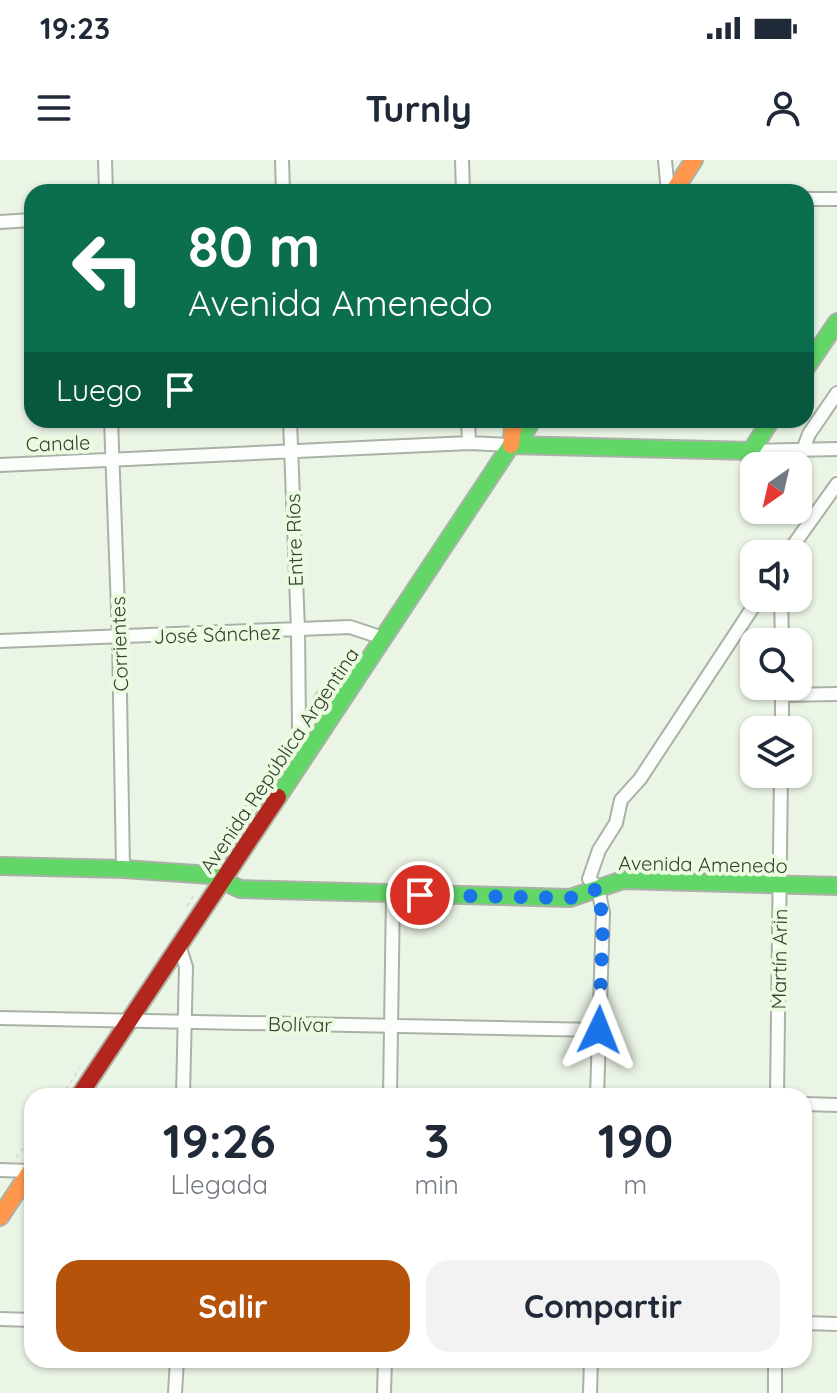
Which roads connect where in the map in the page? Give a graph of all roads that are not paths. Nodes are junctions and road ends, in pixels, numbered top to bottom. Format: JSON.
{"nodes":[{"id":1,"x":105,"y":160,"type":"edge"},
{"id":2,"x":282,"y":160,"type":"edge"},
{"id":3,"x":462,"y":160,"type":"edge"},
{"id":4,"x":665,"y":160,"type":"edge"},
{"id":5,"x":694,"y":160,"type":"edge"},
{"id":6,"x":106,"y":184,"type":"edge"},
{"id":7,"x":283,"y":184,"type":"edge"},
{"id":8,"x":463,"y":184,"type":"edge"},
{"id":9,"x":669,"y":184,"type":"edge"},
{"id":10,"x":676,"y":184,"type":"edge"},
{"id":11,"x":814,"y":199,"type":"edge"},
{"id":12,"x":837,"y":199,"type":"edge"},
{"id":13,"x":24,"y":220,"type":"edge"},
{"id":14,"x":0,"y":222,"type":"edge"},
{"id":15,"x":837,"y":322,"type":"edge"},
{"id":16,"x":814,"y":356,"type":"edge"},
{"id":17,"x":837,"y":393,"type":"edge"},
{"id":18,"x":814,"y":427,"type":"edge"},
{"id":19,"x":111,"y":428,"type":"edge"},
{"id":20,"x":290,"y":428,"type":"edge"},
{"id":21,"x":468,"y":428,"type":"edge"},
{"id":22,"x":514,"y":428,"type":"edge"},
{"id":23,"x":528,"y":428,"type":"edge"},
{"id":24,"x":766,"y":428,"type":"edge"},
{"id":25,"x":813,"y":428,"type":"edge"},
{"id":26,"x":469,"y":443,"type":"junction"},
{"id":27,"x":511,"y":445,"type":"junction"},
{"id":28,"x":837,"y":449,"type":"edge"},
{"id":29,"x":803,"y":450,"type":"junction"},
{"id":30,"x":751,"y":451,"type":"junction"},
{"id":31,"x":290,"y":452,"type":"junction"},
{"id":32,"x":112,"y":461,"type":"junction"},
{"id":33,"x":0,"y":465,"type":"edge"},
{"id":34,"x":837,"y":484,"type":"edge"},
{"id":35,"x":797,"y":540,"type":"edge"},
{"id":36,"x":750,"y":612,"type":"edge"},
{"id":37,"x":298,"y":630,"type":"junction"},
{"id":38,"x":119,"y":637,"type":"junction"},
{"id":39,"x":383,"y":638,"type":"junction"},
{"id":40,"x":0,"y":641,"type":"edge"},
{"id":41,"x":812,"y":692,"type":"edge"},
{"id":42,"x":321,"y":694,"type":"dead end"},
{"id":43,"x":837,"y":694,"type":"edge"},
{"id":44,"x":299,"y":729,"type":"junction"},
{"id":45,"x":306,"y":755,"type":"junction"},
{"id":46,"x":781,"y":788,"type":"edge"},
{"id":47,"x":231,"y":836,"type":"dead end"},
{"id":48,"x":0,"y":866,"type":"edge"},
{"id":49,"x":123,"y":869,"type":"junction"},
{"id":50,"x":222,"y":882,"type":"junction"},
{"id":51,"x":780,"y":885,"type":"junction"},
{"id":52,"x":837,"y":886,"type":"edge"},
{"id":53,"x":598,"y":888,"type":"junction"},
{"id":54,"x":393,"y":894,"type":"junction"},
{"id":55,"x":179,"y":945,"type":"junction"},
{"id":56,"x":0,"y":1018,"type":"edge"},
{"id":57,"x":127,"y":1022,"type":"junction"},
{"id":58,"x":185,"y":1023,"type":"junction"},
{"id":59,"x":392,"y":1026,"type":"junction"},
{"id":60,"x":599,"y":1030,"type":"junction"},
{"id":61,"x":84,"y":1088,"type":"edge"},
{"id":62,"x":183,"y":1088,"type":"edge"},
{"id":63,"x":390,"y":1088,"type":"edge"},
{"id":64,"x":597,"y":1088,"type":"edge"},
{"id":65,"x":777,"y":1088,"type":"edge"},
{"id":66,"x":812,"y":1104,"type":"edge"},
{"id":67,"x":837,"y":1105,"type":"edge"},
{"id":68,"x":0,"y":1170,"type":"edge"},
{"id":69,"x":24,"y":1170,"type":"edge"},
{"id":70,"x":24,"y":1182,"type":"edge"},
{"id":71,"x":0,"y":1217,"type":"edge"},
{"id":72,"x":0,"y":1319,"type":"edge"},
{"id":73,"x":24,"y":1320,"type":"edge"},
{"id":74,"x":812,"y":1323,"type":"edge"},
{"id":75,"x":837,"y":1324,"type":"edge"},
{"id":76,"x":177,"y":1368,"type":"edge"},
{"id":77,"x":385,"y":1368,"type":"edge"},
{"id":78,"x":591,"y":1368,"type":"edge"},
{"id":79,"x":775,"y":1368,"type":"edge"},
{"id":80,"x":175,"y":1393,"type":"edge"},
{"id":81,"x":384,"y":1393,"type":"edge"},
{"id":82,"x":590,"y":1393,"type":"edge"},
{"id":83,"x":775,"y":1393,"type":"edge"}],
"edges":[{"from":1,"to":6,"type":"street"},
{"from":2,"to":7,"type":"street"},
{"from":3,"to":8,"type":"street"},
{"from":4,"to":9,"type":"street"},
{"from":5,"to":10,"type":"street"},
{"from":11,"to":12,"type":"street"},
{"from":13,"to":14,"type":"street"},
{"from":15,"to":16,"type":"street"},
{"from":17,"to":18,"type":"street"},
{"from":19,"to":32,"type":"street","name":"Corrientes"},
{"from":20,"to":31,"type":"street","name":"Entre Ríos"},
{"from":21,"to":26,"type":"street"},
{"from":22,"to":27,"type":"street","name":"Avenida República Argentina"},
{"from":23,"to":27,"type":"street","name":"Avenida República Argentina"},
{"from":24,"to":30,"type":"street"},
{"from":25,"to":29,"type":"street"},
{"from":26,"to":27,"type":"street","name":"Canale"},
{"from":26,"to":31,"type":"street","name":"Canale"},
{"from":27,"to":30,"type":"street","name":"Canale"},
{"from":27,"to":39,"type":"street","name":"Avenida República Argentina"},
{"from":28,"to":29,"type":"street","name":"Canale"},
{"from":29,"to":30,"type":"street","name":"Canale"},
{"from":31,"to":32,"type":"street","name":"Canale"},
{"from":31,"to":37,"type":"street","name":"Entre Ríos"},
{"from":32,"to":33,"type":"street","name":"Canale"},
{"from":32,"to":38,"type":"street","name":"Corrientes"},
{"from":34,"to":35,"type":"street"},
{"from":36,"to":53,"type":"street"},
{"from":37,"to":38,"type":"street","name":"José Sánchez"},
{"from":37,"to":39,"type":"street","name":"José Sánchez"},
{"from":37,"to":44,"type":"street","name":"Entre Ríos"},
{"from":38,"to":40,"type":"street","name":"José Sánchez"},
{"from":38,"to":49,"type":"street","name":"Corrientes"},
{"from":39,"to":45,"type":"street","name":"Avenida República Argentina"},
{"from":41,"to":43,"type":"street"},
{"from":42,"to":44,"type":"lane"},
{"from":44,"to":45,"type":"street","name":"Entre Ríos"},
{"from":44,"to":47,"type":"lane"},
{"from":45,"to":50,"type":"street","name":"Avenida República Argentina"},
{"from":46,"to":51,"type":"street","name":"Martín Arin"},
{"from":48,"to":49,"type":"street","name":"Avenida Amenedo"},
{"from":49,"to":50,"type":"street","name":"Avenida Amenedo"},
{"from":50,"to":54,"type":"street","name":"Avenida Amenedo"},
{"from":50,"to":55,"type":"street","name":"Avenida República Argentina"},
{"from":51,"to":52,"type":"street","name":"Avenida Amenedo"},
{"from":51,"to":53,"type":"street","name":"Avenida Amenedo"},
{"from":51,"to":65,"type":"street","name":"Martín Arin"},
{"from":53,"to":54,"type":"street","name":"Avenida Amenedo"},
{"from":53,"to":60,"type":"street"},
{"from":54,"to":59,"type":"street"},
{"from":55,"to":57,"type":"street","name":"Avenida República Argentina"},
{"from":55,"to":58,"type":"street"},
{"from":56,"to":57,"type":"street","name":"Bolívar"},
{"from":57,"to":58,"type":"street","name":"Bolívar"},
{"from":57,"to":61,"type":"street","name":"Avenida República Argentina"},
{"from":58,"to":59,"type":"street","name":"Bolívar"},
{"from":58,"to":62,"type":"street"},
{"from":59,"to":60,"type":"street","name":"Bolívar"},
{"from":59,"to":63,"type":"street"},
{"from":60,"to":64,"type":"street"},
{"from":66,"to":67,"type":"street"},
{"from":68,"to":69,"type":"street"},
{"from":70,"to":71,"type":"street"},
{"from":72,"to":73,"type":"street"},
{"from":74,"to":75,"type":"street"},
{"from":76,"to":80,"type":"street"},
{"from":77,"to":81,"type":"street"},
{"from":78,"to":82,"type":"street"},
{"from":79,"to":83,"type":"street"}]}
